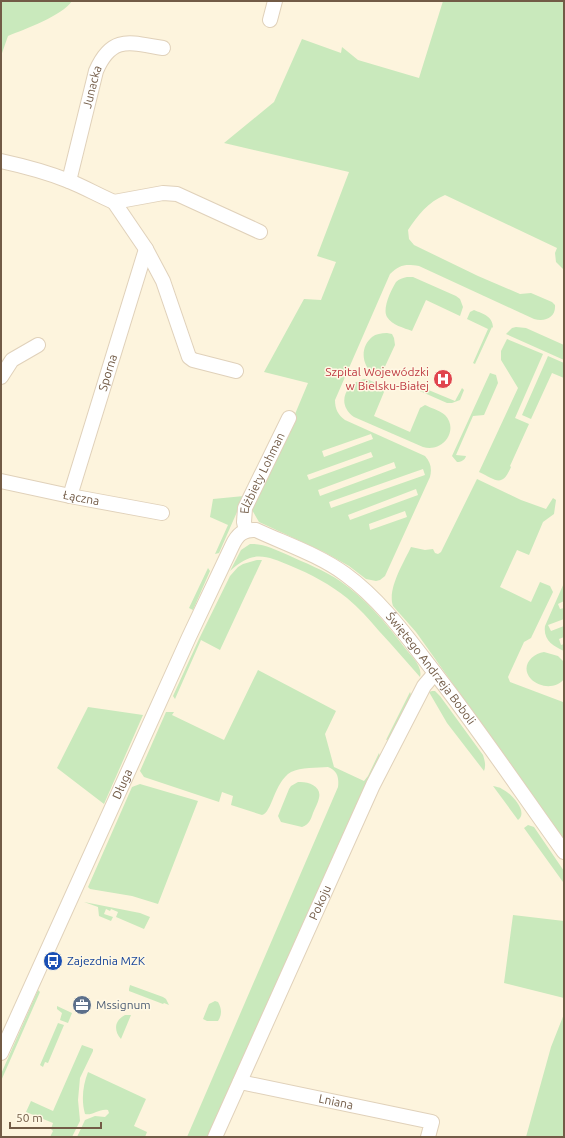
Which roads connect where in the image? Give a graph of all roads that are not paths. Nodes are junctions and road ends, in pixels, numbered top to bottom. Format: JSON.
{"nodes":[{"id":1,"x":275,"y":1,"type":"edge"},
{"id":2,"x":270,"y":20,"type":"dead end"},
{"id":3,"x":163,"y":48,"type":"dead end"},
{"id":4,"x":1,"y":161,"type":"edge"},
{"id":5,"x":69,"y":181,"type":"junction"},
{"id":6,"x":114,"y":202,"type":"junction"},
{"id":7,"x":260,"y":232,"type":"dead end"},
{"id":8,"x":146,"y":249,"type":"junction"},
{"id":9,"x":38,"y":345,"type":"dead end"},
{"id":10,"x":236,"y":371,"type":"dead end"},
{"id":11,"x":1,"y":377,"type":"edge"},
{"id":12,"x":289,"y":418,"type":"dead end"},
{"id":13,"x":1,"y":481,"type":"edge"},
{"id":14,"x":70,"y":496,"type":"junction"},
{"id":15,"x":162,"y":513,"type":"dead end"},
{"id":16,"x":251,"y":530,"type":"junction"},
{"id":17,"x":435,"y":673,"type":"junction"},
{"id":18,"x":564,"y":852,"type":"edge"},
{"id":19,"x":1,"y":1053,"type":"edge"},
{"id":20,"x":240,"y":1082,"type":"junction"},
{"id":21,"x":215,"y":1137,"type":"edge"},
{"id":22,"x":428,"y":1137,"type":"edge"}],
"edges":[{"from":1,"to":2,"type":"street"},
{"from":3,"to":5,"type":"street","name":"Junacka"},
{"from":4,"to":5,"type":"street"},
{"from":5,"to":6,"type":"street"},
{"from":6,"to":7,"type":"street"},
{"from":6,"to":8,"type":"street"},
{"from":8,"to":10,"type":"street"},
{"from":8,"to":14,"type":"street","name":"Sporna"},
{"from":9,"to":11,"type":"street"},
{"from":12,"to":16,"type":"street","name":"Elżbiety Lohman"},
{"from":13,"to":14,"type":"street","name":"Łączna"},
{"from":14,"to":15,"type":"street","name":"Łączna"},
{"from":16,"to":17,"type":"street","name":"Świętego Andrzeja Boboli"},
{"from":16,"to":19,"type":"street","name":"Długa"},
{"from":17,"to":18,"type":"street","name":"Świętego Andrzeja Boboli"},
{"from":17,"to":20,"type":"street","name":"Pokoju"},
{"from":20,"to":21,"type":"street","name":"Pokoju"},
{"from":20,"to":22,"type":"street","name":"Lniana"}]}
